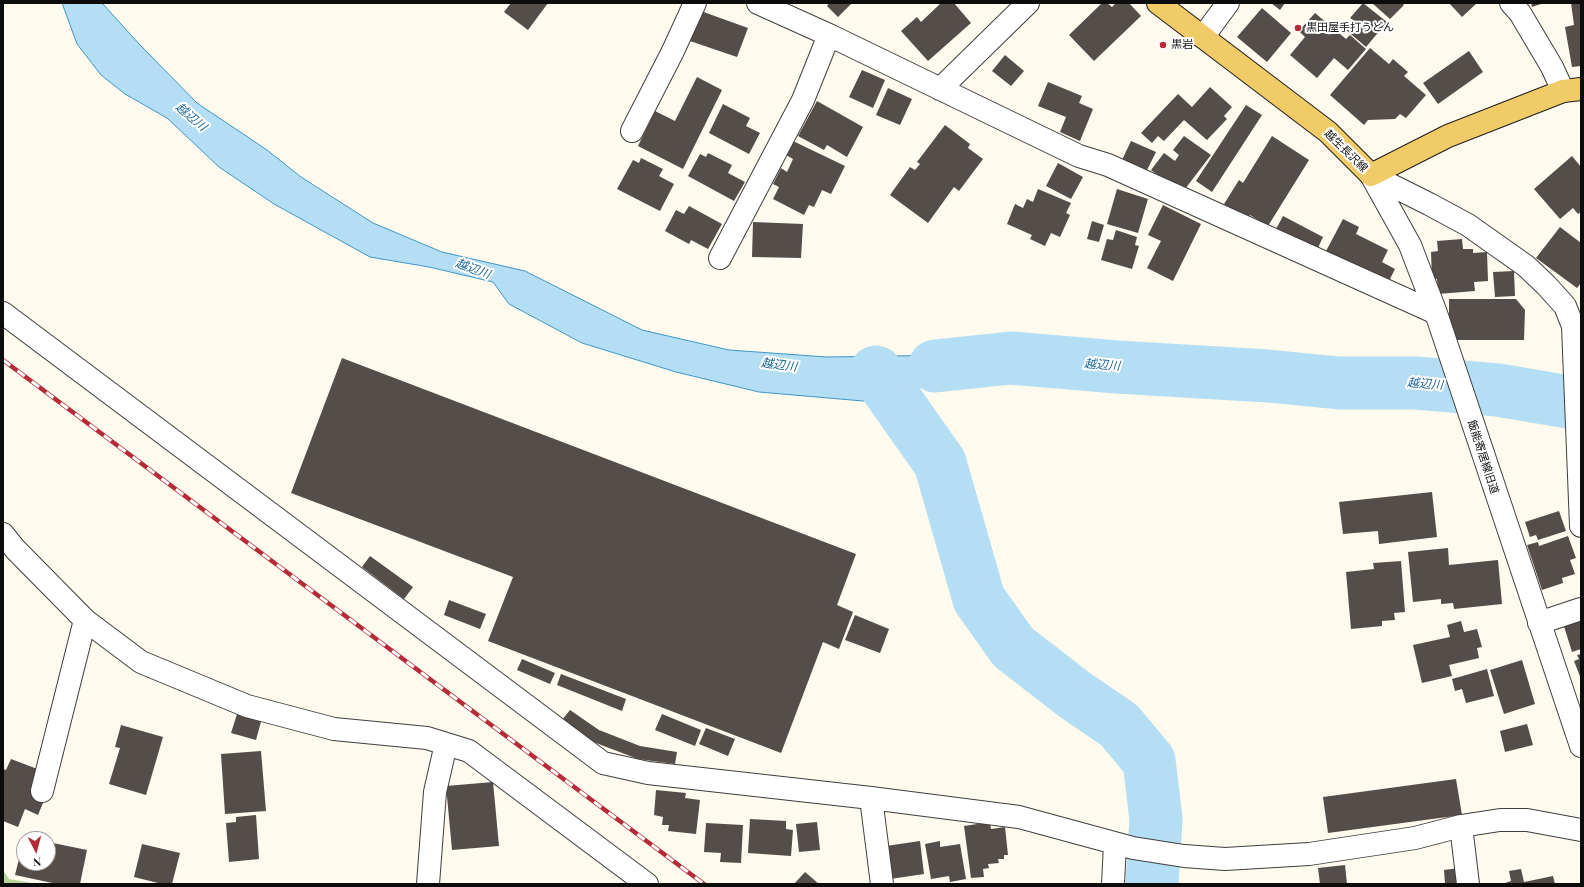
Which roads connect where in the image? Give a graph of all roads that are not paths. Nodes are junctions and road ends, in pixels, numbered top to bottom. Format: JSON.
{"nodes":[{"id":1,"x":695,"y":3,"type":"edge"},
{"id":2,"x":758,"y":3,"type":"edge"},
{"id":3,"x":1028,"y":3,"type":"edge"},
{"id":4,"x":1158,"y":3,"type":"edge"},
{"id":5,"x":1228,"y":3,"type":"edge"},
{"id":6,"x":1511,"y":3,"type":"edge"},
{"id":7,"x":829,"y":35,"type":"junction"},
{"id":8,"x":1203,"y":37,"type":"junction"},
{"id":9,"x":940,"y":89,"type":"junction"},
{"id":10,"x":1572,"y":90,"type":"edge"},
{"id":11,"x":632,"y":131,"type":"dead end"},
{"id":12,"x":1371,"y":175,"type":"junction"},
{"id":13,"x":720,"y":258,"type":"dead end"},
{"id":14,"x":3,"y":313,"type":"edge"},
{"id":15,"x":1438,"y":319,"type":"junction"},
{"id":16,"x":1581,"y":526,"type":"edge"},
{"id":17,"x":3,"y":534,"type":"edge"},
{"id":18,"x":1581,"y":609,"type":"edge"},
{"id":19,"x":85,"y":620,"type":"junction"},
{"id":20,"x":1539,"y":623,"type":"junction"},
{"id":21,"x":446,"y":744,"type":"junction"},
{"id":22,"x":1581,"y":746,"type":"edge"},
{"id":23,"x":42,"y":790,"type":"dead end"},
{"id":24,"x":871,"y":798,"type":"junction"},
{"id":25,"x":1461,"y":826,"type":"junction"},
{"id":26,"x":1581,"y":830,"type":"edge"},
{"id":27,"x":1124,"y":846,"type":"junction"},
{"id":28,"x":428,"y":884,"type":"edge"},
{"id":29,"x":647,"y":884,"type":"edge"},
{"id":30,"x":882,"y":884,"type":"edge"},
{"id":31,"x":1113,"y":884,"type":"edge"},
{"id":32,"x":1468,"y":884,"type":"edge"}],
"edges":[{"from":1,"to":11,"type":"street"},
{"from":2,"to":7,"type":"street"},
{"from":3,"to":9,"type":"street"},
{"from":4,"to":8,"type":"main road","name":"越生長沢線"},
{"from":5,"to":8,"type":"street"},
{"from":6,"to":10,"type":"street"},
{"from":7,"to":9,"type":"street"},
{"from":7,"to":13,"type":"street"},
{"from":8,"to":12,"type":"main road","name":"越生長沢線"},
{"from":9,"to":15,"type":"street"},
{"from":10,"to":12,"type":"main road","name":"越生長沢線"},
{"from":12,"to":15,"type":"street","name":"飯能寄居線旧道"},
{"from":12,"to":16,"type":"street"},
{"from":14,"to":24,"type":"street"},
{"from":15,"to":20,"type":"street","name":"飯能寄居線旧道"},
{"from":17,"to":19,"type":"street"},
{"from":18,"to":20,"type":"street"},
{"from":19,"to":21,"type":"street"},
{"from":19,"to":23,"type":"street"},
{"from":20,"to":22,"type":"street","name":"飯能寄居線旧道"},
{"from":21,"to":28,"type":"street"},
{"from":21,"to":29,"type":"street"},
{"from":24,"to":27,"type":"street"},
{"from":24,"to":30,"type":"street"},
{"from":25,"to":26,"type":"street"},
{"from":25,"to":27,"type":"street"},
{"from":25,"to":32,"type":"street"},
{"from":27,"to":31,"type":"street"}]}
